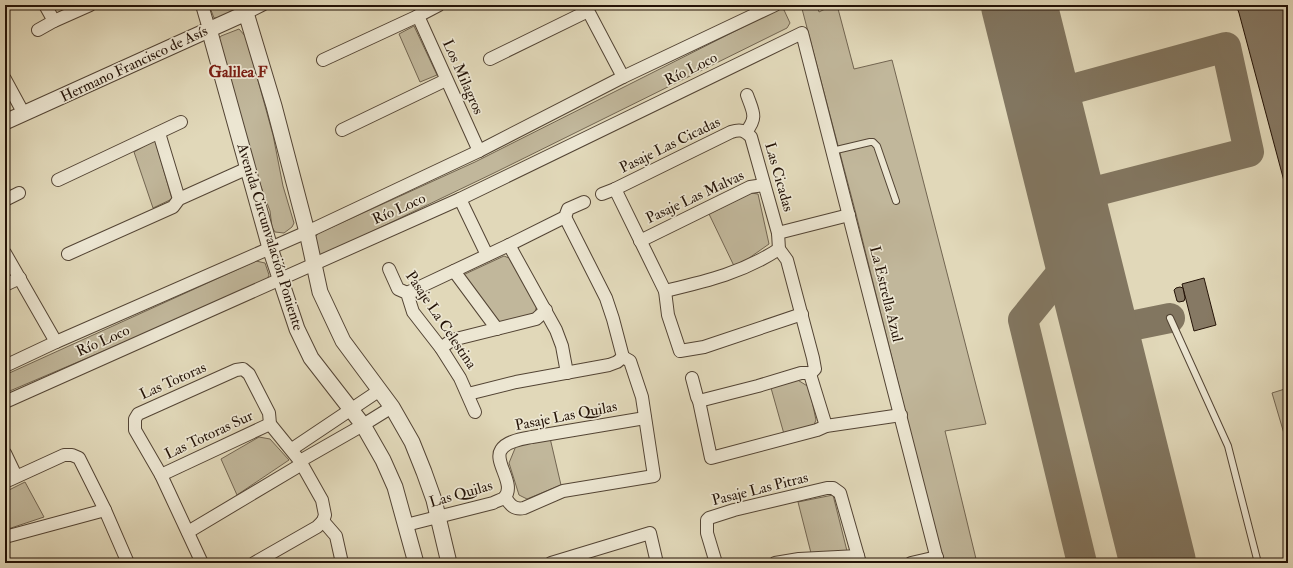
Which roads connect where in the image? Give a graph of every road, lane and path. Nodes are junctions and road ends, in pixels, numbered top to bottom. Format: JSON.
{"nodes":[{"id":1,"x":45,"y":5,"type":"edge"},
{"id":2,"x":90,"y":5,"type":"edge"},
{"id":3,"x":202,"y":5,"type":"edge"},
{"id":4,"x":262,"y":5,"type":"edge"},
{"id":5,"x":439,"y":5,"type":"edge"},
{"id":6,"x":775,"y":5,"type":"edge"},
{"id":7,"x":587,"y":8,"type":"edge"},
{"id":8,"x":245,"y":9,"type":"edge"},
{"id":9,"x":418,"y":16,"type":"junction"},
{"id":10,"x":54,"y":21,"type":"junction"},
{"id":11,"x":209,"y":29,"type":"junction"},
{"id":12,"x":38,"y":30,"type":"dead end"},
{"id":13,"x":802,"y":33,"type":"joint"},
{"id":14,"x":490,"y":59,"type":"dead end"},
{"id":15,"x":323,"y":60,"type":"dead end"},
{"id":16,"x":623,"y":77,"type":"junction"},
{"id":17,"x":5,"y":80,"type":"edge"},
{"id":18,"x":446,"y":80,"type":"junction"},
{"id":19,"x":747,"y":95,"type":"dead end"},
{"id":20,"x":24,"y":114,"type":"junction"},
{"id":21,"x":5,"y":122,"type":"edge"},
{"id":22,"x":181,"y":122,"type":"dead end"},
{"id":23,"x":342,"y":130,"type":"dead end"},
{"id":24,"x":746,"y":132,"type":"junction"},
{"id":25,"x":159,"y":133,"type":"junction"},
{"id":26,"x":479,"y":151,"type":"junction"},
{"id":27,"x":832,"y":151,"type":"junction"},
{"id":28,"x":248,"y":168,"type":"junction"},
{"id":29,"x":58,"y":180,"type":"dead end"},
{"id":30,"x":764,"y":185,"type":"junction"},
{"id":31,"x":615,"y":189,"type":"junction"},
{"id":32,"x":19,"y":193,"type":"dead end"},
{"id":33,"x":602,"y":194,"type":"dead end"},
{"id":34,"x":460,"y":199,"type":"junction"},
{"id":35,"x":5,"y":200,"type":"edge"},
{"id":36,"x":178,"y":200,"type":"junction"},
{"id":37,"x":896,"y":201,"type":"dead end"},
{"id":38,"x":584,"y":202,"type":"dead end"},
{"id":39,"x":849,"y":215,"type":"junction"},
{"id":40,"x":565,"y":217,"type":"junction"},
{"id":41,"x":307,"y":232,"type":"junction"},
{"id":42,"x":778,"y":233,"type":"junction"},
{"id":43,"x":640,"y":241,"type":"junction"},
{"id":44,"x":509,"y":245,"type":"junction"},
{"id":45,"x":270,"y":248,"type":"junction"},
{"id":46,"x":779,"y":249,"type":"junction"},
{"id":47,"x":5,"y":253,"type":"edge"},
{"id":48,"x":68,"y":254,"type":"dead end"},
{"id":49,"x":487,"y":256,"type":"junction"},
{"id":50,"x":314,"y":264,"type":"junction"},
{"id":51,"x":389,"y":269,"type":"dead end"},
{"id":52,"x":454,"y":271,"type":"junction"},
{"id":53,"x":20,"y":278,"type":"junction"},
{"id":54,"x":280,"y":280,"type":"junction"},
{"id":55,"x":5,"y":285,"type":"edge"},
{"id":56,"x":665,"y":291,"type":"junction"},
{"id":57,"x":407,"y":293,"type":"junction"},
{"id":58,"x":546,"y":310,"type":"junction"},
{"id":59,"x":802,"y":314,"type":"junction"},
{"id":60,"x":1170,"y":318,"type":"dead end"},
{"id":61,"x":497,"y":329,"type":"junction"},
{"id":62,"x":56,"y":342,"type":"junction"},
{"id":63,"x":440,"y":348,"type":"junction"},
{"id":64,"x":623,"y":356,"type":"junction"},
{"id":65,"x":5,"y":366,"type":"edge"},
{"id":66,"x":567,"y":373,"type":"junction"},
{"id":67,"x":810,"y":374,"type":"junction"},
{"id":68,"x":692,"y":378,"type":"dead end"},
{"id":69,"x":380,"y":390,"type":"junction"},
{"id":70,"x":468,"y":394,"type":"junction"},
{"id":71,"x":699,"y":401,"type":"junction"},
{"id":72,"x":5,"y":402,"type":"edge"},
{"id":73,"x":392,"y":407,"type":"junction"},
{"id":74,"x":350,"y":410,"type":"junction"},
{"id":75,"x":475,"y":412,"type":"dead end"},
{"id":76,"x":901,"y":416,"type":"junction"},
{"id":77,"x":645,"y":418,"type":"junction"},
{"id":78,"x":270,"y":424,"type":"junction"},
{"id":79,"x":363,"y":425,"type":"junction"},
{"id":80,"x":826,"y":426,"type":"junction"},
{"id":81,"x":292,"y":449,"type":"junction"},
{"id":82,"x":5,"y":453,"type":"edge"},
{"id":83,"x":499,"y":455,"type":"joint"},
{"id":84,"x":301,"y":462,"type":"junction"},
{"id":85,"x":161,"y":475,"type":"junction"},
{"id":86,"x":16,"y":476,"type":"junction"},
{"id":87,"x":5,"y":482,"type":"edge"},
{"id":88,"x":504,"y":497,"type":"junction"},
{"id":89,"x":104,"y":510,"type":"junction"},
{"id":90,"x":438,"y":517,"type":"junction"},
{"id":91,"x":323,"y":521,"type":"junction"},
{"id":92,"x":406,"y":525,"type":"junction"},
{"id":93,"x":188,"y":532,"type":"junction"},
{"id":94,"x":5,"y":537,"type":"edge"},
{"id":95,"x":859,"y":559,"type":"edge"},
{"id":96,"x":938,"y":560,"type":"edge"},
{"id":97,"x":128,"y":563,"type":"edge"},
{"id":98,"x":202,"y":563,"type":"edge"},
{"id":99,"x":254,"y":563,"type":"edge"},
{"id":100,"x":342,"y":563,"type":"edge"},
{"id":101,"x":416,"y":563,"type":"edge"},
{"id":102,"x":449,"y":563,"type":"edge"},
{"id":103,"x":551,"y":563,"type":"edge"},
{"id":104,"x":657,"y":563,"type":"edge"},
{"id":105,"x":716,"y":563,"type":"edge"},
{"id":106,"x":775,"y":563,"type":"edge"},
{"id":107,"x":911,"y":563,"type":"edge"},
{"id":108,"x":1258,"y":563,"type":"edge"}],
"edges":[{"from":1,"to":10,"type":"street"},
{"from":2,"to":10,"type":"street"},
{"from":3,"to":11,"type":"street","name":"Avenida Circunvalación Poniente"},
{"from":4,"to":8,"type":"street","name":"Hermano Francisco de Asís"},
{"from":5,"to":9,"type":"street"},
{"from":6,"to":16,"type":"street","name":"Río Loco"},
{"from":7,"to":14,"type":"street"},
{"from":7,"to":16,"type":"street"},
{"from":8,"to":11,"type":"street","name":"Hermano Francisco de Asís"},
{"from":8,"to":41,"type":"street"},
{"from":9,"to":15,"type":"street"},
{"from":9,"to":18,"type":"street","name":"Los Milagros"},
{"from":10,"to":12,"type":"street"},
{"from":11,"to":20,"type":"street","name":"Hermano Francisco de Asís"},
{"from":11,"to":28,"type":"street","name":"Avenida Circunvalación Poniente"},
{"from":13,"to":27,"type":"street","name":"La Estrella Azul"},
{"from":13,"to":34,"type":"street","name":"Río Loco"},
{"from":16,"to":26,"type":"street","name":"Río Loco"},
{"from":17,"to":20,"type":"street"},
{"from":18,"to":23,"type":"street"},
{"from":18,"to":26,"type":"street","name":"Los Milagros"},
{"from":19,"to":24,"type":"street","name":"Pasaje Las Cicadas"},
{"from":20,"to":21,"type":"street","name":"Hermano Francisco de Asís"},
{"from":22,"to":25,"type":"street"},
{"from":24,"to":30,"type":"street","name":"Las Cicadas"},
{"from":24,"to":31,"type":"street","name":"Pasaje Las Cicadas"},
{"from":25,"to":29,"type":"street"},
{"from":25,"to":36,"type":"street"},
{"from":26,"to":41,"type":"street","name":"Río Loco"},
{"from":27,"to":37,"type":"lane"},
{"from":27,"to":39,"type":"street","name":"La Estrella Azul"},
{"from":28,"to":36,"type":"street"},
{"from":28,"to":45,"type":"street","name":"Avenida Circunvalación Poniente"},
{"from":30,"to":42,"type":"street","name":"Las Cicadas"},
{"from":30,"to":43,"type":"street","name":"Pasaje Las Malvas"},
{"from":31,"to":33,"type":"street","name":"Pasaje Las Cicadas"},
{"from":31,"to":43,"type":"street","name":"Pasaje Las Cicadas"},
{"from":32,"to":35,"type":"street"},
{"from":34,"to":49,"type":"street"},
{"from":34,"to":50,"type":"street","name":"Río Loco"},
{"from":36,"to":48,"type":"street"},
{"from":38,"to":40,"type":"street"},
{"from":39,"to":42,"type":"street","name":"Las Cicadas"},
{"from":39,"to":76,"type":"street","name":"La Estrella Azul"},
{"from":40,"to":44,"type":"street"},
{"from":40,"to":64,"type":"street"},
{"from":41,"to":45,"type":"street","name":"Río Loco"},
{"from":41,"to":50,"type":"street"},
{"from":42,"to":46,"type":"street","name":"Las Cicadas"},
{"from":43,"to":56,"type":"street","name":"Pasaje Las Cicadas"},
{"from":44,"to":49,"type":"street"},
{"from":44,"to":58,"type":"street"},
{"from":45,"to":54,"type":"street","name":"Avenida Circunvalación Poniente"},
{"from":45,"to":62,"type":"street","name":"Río Loco"},
{"from":46,"to":56,"type":"street"},
{"from":46,"to":59,"type":"street"},
{"from":47,"to":53,"type":"street"},
{"from":49,"to":52,"type":"street"},
{"from":50,"to":54,"type":"street","name":"Río Loco"},
{"from":50,"to":69,"type":"street"},
{"from":51,"to":57,"type":"street","name":"Pasaje La Celestina"},
{"from":52,"to":57,"type":"street"},
{"from":52,"to":61,"type":"street"},
{"from":53,"to":55,"type":"street"},
{"from":53,"to":62,"type":"street"},
{"from":54,"to":72,"type":"street","name":"Río Loco"},
{"from":54,"to":74,"type":"street","name":"Avenida Circunvalación Poniente"},
{"from":56,"to":59,"type":"street","name":"Pasaje Las Cicadas"},
{"from":57,"to":63,"type":"street","name":"Pasaje La Celestina"},
{"from":58,"to":61,"type":"street"},
{"from":58,"to":66,"type":"street"},
{"from":59,"to":67,"type":"street"},
{"from":60,"to":108,"type":"lane"},
{"from":61,"to":63,"type":"street"},
{"from":62,"to":65,"type":"street","name":"Río Loco"},
{"from":63,"to":70,"type":"street","name":"Pasaje La Celestina"},
{"from":64,"to":66,"type":"street"},
{"from":64,"to":77,"type":"street"},
{"from":66,"to":70,"type":"street"},
{"from":67,"to":71,"type":"street"},
{"from":67,"to":80,"type":"street"},
{"from":68,"to":71,"type":"street"},
{"from":69,"to":73,"type":"street"},
{"from":69,"to":74,"type":"street"},
{"from":70,"to":75,"type":"street","name":"Pasaje La Celestina"},
{"from":71,"to":80,"type":"street"},
{"from":73,"to":79,"type":"street"},
{"from":73,"to":90,"type":"street"},
{"from":74,"to":79,"type":"street","name":"Avenida Circunvalación Poniente"},
{"from":74,"to":81,"type":"street"},
{"from":76,"to":80,"type":"street"},
{"from":76,"to":96,"type":"street","name":"La Estrella Azul"},
{"from":77,"to":83,"type":"street","name":"Pasaje Las Quilas"},
{"from":77,"to":88,"type":"street"},
{"from":78,"to":81,"type":"street","name":"Las Totoras"},
{"from":78,"to":85,"type":"street","name":"Las Totoras Sur"},
{"from":78,"to":85,"type":"street","name":"Las Totoras"},
{"from":79,"to":84,"type":"street"},
{"from":79,"to":92,"type":"street","name":"Avenida Circunvalación Poniente"},
{"from":81,"to":84,"type":"street","name":"Las Totoras"},
{"from":82,"to":86,"type":"street"},
{"from":83,"to":88,"type":"street","name":"Las Quilas"},
{"from":84,"to":91,"type":"street","name":"Las Totoras"},
{"from":84,"to":93,"type":"street"},
{"from":85,"to":93,"type":"street","name":"Las Totoras"},
{"from":86,"to":87,"type":"street"},
{"from":86,"to":89,"type":"street"},
{"from":88,"to":90,"type":"street","name":"Las Quilas"},
{"from":89,"to":94,"type":"street"},
{"from":89,"to":97,"type":"street"},
{"from":90,"to":92,"type":"street","name":"Las Quilas"},
{"from":90,"to":102,"type":"street"},
{"from":91,"to":99,"type":"street"},
{"from":91,"to":100,"type":"street"},
{"from":92,"to":101,"type":"street","name":"Avenida Circunvalación Poniente"},
{"from":93,"to":98,"type":"street","name":"Las Totoras"},
{"from":95,"to":105,"type":"street","name":"Pasaje Las Pitras"},
{"from":95,"to":106,"type":"street"},
{"from":96,"to":107,"type":"street"},
{"from":103,"to":104,"type":"street"}]}
